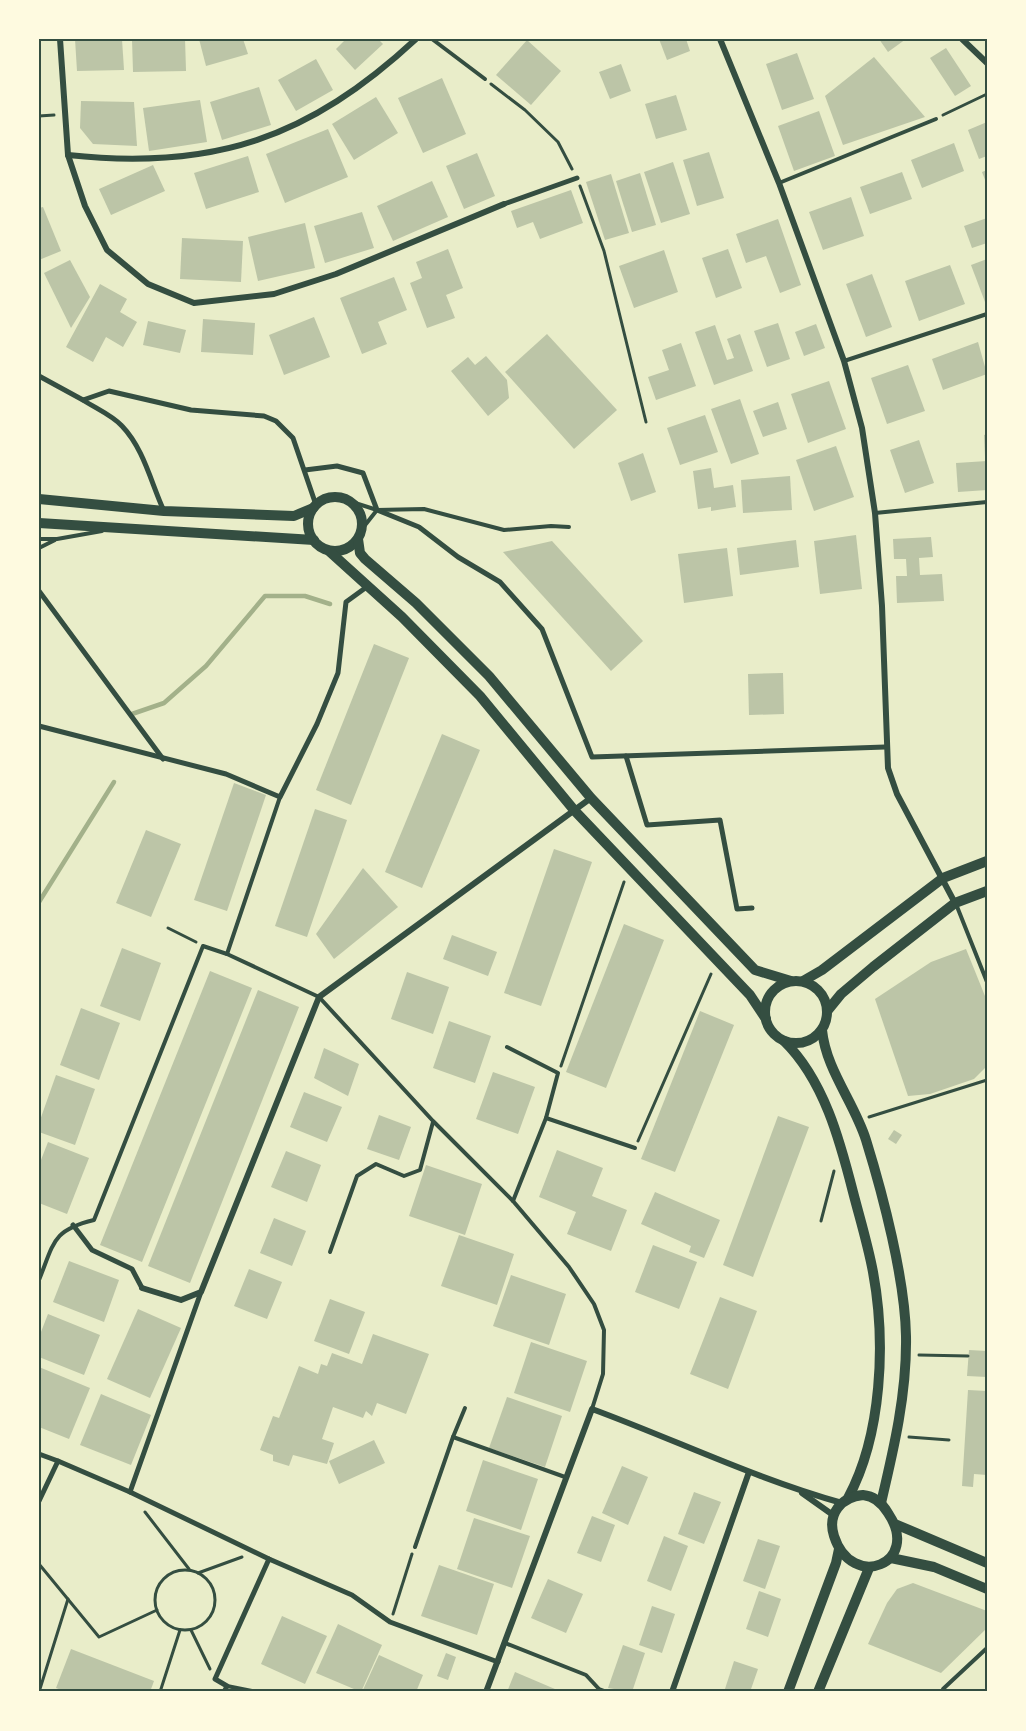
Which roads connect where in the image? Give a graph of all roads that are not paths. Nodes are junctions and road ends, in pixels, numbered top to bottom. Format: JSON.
{"nodes":[{"id":1,"x":60,"y":39,"type":"edge"},
{"id":2,"x":416,"y":39,"type":"edge"},
{"id":3,"x":432,"y":39,"type":"edge"},
{"id":4,"x":720,"y":39,"type":"edge"},
{"id":5,"x":962,"y":39,"type":"edge"},
{"id":6,"x":987,"y":63,"type":"edge"},
{"id":7,"x":485,"y":79,"type":"road end"},
{"id":8,"x":936,"y":119,"type":"road end"},
{"id":9,"x":68,"y":155,"type":"junction"},
{"id":10,"x":576,"y":178,"type":"road end"},
{"id":11,"x":779,"y":183,"type":"junction"},
{"id":12,"x":504,"y":204,"type":"joint"},
{"id":13,"x":987,"y":314,"type":"edge"},
{"id":14,"x":843,"y":361,"type":"junction"},
{"id":15,"x":39,"y":376,"type":"edge"},
{"id":16,"x":83,"y":399,"type":"junction"},
{"id":17,"x":305,"y":470,"type":"junction"},
{"id":18,"x":39,"y":499,"type":"edge"},
{"id":19,"x":352,"y":502,"type":"junction"},
{"id":20,"x":987,"y":502,"type":"edge"},
{"id":21,"x":314,"y":507,"type":"junction"},
{"id":22,"x":164,"y":510,"type":"junction"},
{"id":23,"x":377,"y":510,"type":"junction"},
{"id":24,"x":875,"y":513,"type":"junction"},
{"id":25,"x":39,"y":523,"type":"edge"},
{"id":26,"x":569,"y":527,"type":"dead end"},
{"id":27,"x":114,"y":529,"type":"junction"},
{"id":28,"x":360,"y":534,"type":"junction"},
{"id":29,"x":39,"y":539,"type":"edge"},
{"id":30,"x":57,"y":539,"type":"junction"},
{"id":31,"x":314,"y":540,"type":"junction"},
{"id":32,"x":39,"y":548,"type":"edge"},
{"id":33,"x":329,"y":551,"type":"junction"},
{"id":34,"x":368,"y":586,"type":"junction"},
{"id":35,"x":39,"y":591,"type":"edge"},
{"id":36,"x":39,"y":726,"type":"edge"},
{"id":37,"x":885,"y":747,"type":"junction"},
{"id":38,"x":626,"y":756,"type":"junction"},
{"id":39,"x":164,"y":759,"type":"junction"},
{"id":40,"x":280,"y":797,"type":"junction"},
{"id":41,"x":591,"y":798,"type":"junction"},
{"id":42,"x":574,"y":810,"type":"junction"},
{"id":43,"x":987,"y":861,"type":"edge"},
{"id":44,"x":943,"y":878,"type":"junction"},
{"id":45,"x":987,"y":891,"type":"edge"},
{"id":46,"x":955,"y":903,"type":"junction"},
{"id":47,"x":752,"y":908,"type":"dead end"},
{"id":48,"x":227,"y":954,"type":"junction"},
{"id":49,"x":791,"y":981,"type":"junction"},
{"id":50,"x":803,"y":981,"type":"junction"},
{"id":51,"x":987,"y":982,"type":"edge"},
{"id":52,"x":319,"y":997,"type":"junction"},
{"id":53,"x":828,"y":1010,"type":"junction"},
{"id":54,"x":766,"y":1019,"type":"junction"},
{"id":55,"x":822,"y":1030,"type":"junction"},
{"id":56,"x":784,"y":1041,"type":"junction"},
{"id":57,"x":507,"y":1047,"type":"dead end"},
{"id":58,"x":546,"y":1118,"type":"junction"},
{"id":59,"x":433,"y":1121,"type":"junction"},
{"id":60,"x":635,"y":1148,"type":"road end"},
{"id":61,"x":513,"y":1201,"type":"junction"},
{"id":62,"x":73,"y":1225,"type":"junction"},
{"id":63,"x":330,"y":1252,"type":"dead end"},
{"id":64,"x":39,"y":1280,"type":"edge"},
{"id":65,"x":142,"y":1288,"type":"joint"},
{"id":66,"x":201,"y":1292,"type":"junction"},
{"id":67,"x":465,"y":1408,"type":"dead end"},
{"id":68,"x":592,"y":1409,"type":"junction"},
{"id":69,"x":453,"y":1437,"type":"junction"},
{"id":70,"x":39,"y":1454,"type":"edge"},
{"id":71,"x":58,"y":1461,"type":"junction"},
{"id":72,"x":749,"y":1472,"type":"junction"},
{"id":73,"x":565,"y":1477,"type":"junction"},
{"id":74,"x":800,"y":1491,"type":"junction"},
{"id":75,"x":130,"y":1492,"type":"junction"},
{"id":76,"x":39,"y":1501,"type":"edge"},
{"id":77,"x":845,"y":1501,"type":"junction"},
{"id":78,"x":881,"y":1503,"type":"junction"},
{"id":79,"x":833,"y":1515,"type":"junction"},
{"id":80,"x":895,"y":1524,"type":"junction"},
{"id":81,"x":415,"y":1547,"type":"road end"},
{"id":82,"x":839,"y":1549,"type":"junction"},
{"id":83,"x":891,"y":1558,"type":"junction"},
{"id":84,"x":269,"y":1559,"type":"junction"},
{"id":85,"x":987,"y":1563,"type":"edge"},
{"id":86,"x":869,"y":1568,"type":"junction"},
{"id":87,"x":987,"y":1589,"type":"edge"},
{"id":88,"x":505,"y":1643,"type":"junction"},
{"id":89,"x":987,"y":1648,"type":"edge"},
{"id":90,"x":498,"y":1662,"type":"junction"},
{"id":91,"x":226,"y":1689,"type":"edge"},
{"id":92,"x":943,"y":1689,"type":"dead end"},
{"id":93,"x":257,"y":1692,"type":"edge"},
{"id":94,"x":486,"y":1692,"type":"edge"},
{"id":95,"x":607,"y":1692,"type":"edge"},
{"id":96,"x":672,"y":1692,"type":"edge"},
{"id":97,"x":788,"y":1692,"type":"edge"},
{"id":98,"x":818,"y":1692,"type":"edge"}],
"edges":[{"from":1,"to":9,"type":"street"},
{"from":2,"to":9,"type":"street"},
{"from":3,"to":7,"type":"lane"},
{"from":4,"to":11,"type":"street"},
{"from":5,"to":6,"type":"street"},
{"from":8,"to":11,"type":"lane"},
{"from":9,"to":12,"type":"street"},
{"from":10,"to":12,"type":"street"},
{"from":11,"to":14,"type":"street"},
{"from":13,"to":14,"type":"lane"},
{"from":14,"to":24,"type":"street"},
{"from":15,"to":16,"type":"street"},
{"from":16,"to":17,"type":"street"},
{"from":16,"to":22,"type":"street"},
{"from":17,"to":21,"type":"street"},
{"from":17,"to":23,"type":"street"},
{"from":18,"to":22,"type":"main road"},
{"from":19,"to":21,"type":"main road"},
{"from":19,"to":23,"type":"lane"},
{"from":19,"to":28,"type":"main road"},
{"from":20,"to":24,"type":"lane"},
{"from":21,"to":22,"type":"main road"},
{"from":21,"to":31,"type":"main road"},
{"from":23,"to":26,"type":"lane"},
{"from":23,"to":28,"type":"lane"},
{"from":23,"to":38,"type":"street"},
{"from":24,"to":37,"type":"street"},
{"from":25,"to":27,"type":"main road"},
{"from":27,"to":30,"type":"lane"},
{"from":27,"to":31,"type":"main road"},
{"from":28,"to":33,"type":"main road"},
{"from":28,"to":41,"type":"main road"},
{"from":29,"to":30,"type":"lane"},
{"from":30,"to":32,"type":"lane"},
{"from":31,"to":33,"type":"main road"},
{"from":33,"to":34,"type":"main road"},
{"from":34,"to":40,"type":"street"},
{"from":34,"to":42,"type":"main road"},
{"from":35,"to":39,"type":"street"},
{"from":36,"to":39,"type":"street"},
{"from":37,"to":38,"type":"street"},
{"from":37,"to":44,"type":"street"},
{"from":38,"to":47,"type":"street"},
{"from":39,"to":40,"type":"street"},
{"from":40,"to":48,"type":"lane"},
{"from":41,"to":42,"type":"street"},
{"from":41,"to":49,"type":"main road"},
{"from":42,"to":52,"type":"street"},
{"from":42,"to":54,"type":"main road"},
{"from":43,"to":44,"type":"main road"},
{"from":44,"to":46,"type":"street"},
{"from":44,"to":50,"type":"main road"},
{"from":45,"to":46,"type":"main road"},
{"from":46,"to":51,"type":"lane"},
{"from":46,"to":53,"type":"main road"},
{"from":48,"to":52,"type":"lane"},
{"from":48,"to":62,"type":"lane"},
{"from":49,"to":50,"type":"main road"},
{"from":49,"to":54,"type":"main road"},
{"from":50,"to":53,"type":"main road"},
{"from":52,"to":59,"type":"lane"},
{"from":52,"to":66,"type":"street"},
{"from":53,"to":55,"type":"main road"},
{"from":54,"to":56,"type":"main road"},
{"from":55,"to":56,"type":"main road"},
{"from":55,"to":78,"type":"main road"},
{"from":56,"to":77,"type":"main road"},
{"from":57,"to":58,"type":"lane"},
{"from":58,"to":60,"type":"lane"},
{"from":58,"to":61,"type":"lane"},
{"from":59,"to":61,"type":"lane"},
{"from":59,"to":63,"type":"lane"},
{"from":61,"to":68,"type":"lane"},
{"from":62,"to":64,"type":"lane"},
{"from":62,"to":65,"type":"street"},
{"from":65,"to":66,"type":"street"},
{"from":66,"to":75,"type":"street"},
{"from":67,"to":69,"type":"lane"},
{"from":68,"to":72,"type":"street"},
{"from":68,"to":73,"type":"street"},
{"from":69,"to":73,"type":"lane"},
{"from":69,"to":81,"type":"lane"},
{"from":70,"to":71,"type":"street"},
{"from":71,"to":75,"type":"street"},
{"from":71,"to":76,"type":"street"},
{"from":72,"to":74,"type":"street"},
{"from":72,"to":96,"type":"street"},
{"from":73,"to":88,"type":"street"},
{"from":74,"to":77,"type":"street"},
{"from":74,"to":79,"type":"street"},
{"from":75,"to":84,"type":"street"},
{"from":77,"to":78,"type":"main road"},
{"from":77,"to":79,"type":"main road"},
{"from":78,"to":80,"type":"main road"},
{"from":79,"to":82,"type":"main road"},
{"from":80,"to":83,"type":"main road"},
{"from":80,"to":85,"type":"main road"},
{"from":82,"to":86,"type":"main road"},
{"from":82,"to":97,"type":"main road"},
{"from":83,"to":86,"type":"main road"},
{"from":83,"to":87,"type":"main road"},
{"from":84,"to":90,"type":"street"},
{"from":84,"to":91,"type":"street"},
{"from":86,"to":98,"type":"main road"},
{"from":88,"to":90,"type":"street"},
{"from":88,"to":95,"type":"lane"},
{"from":89,"to":92,"type":"lane"},
{"from":90,"to":94,"type":"street"},
{"from":91,"to":93,"type":"lane"}]}
